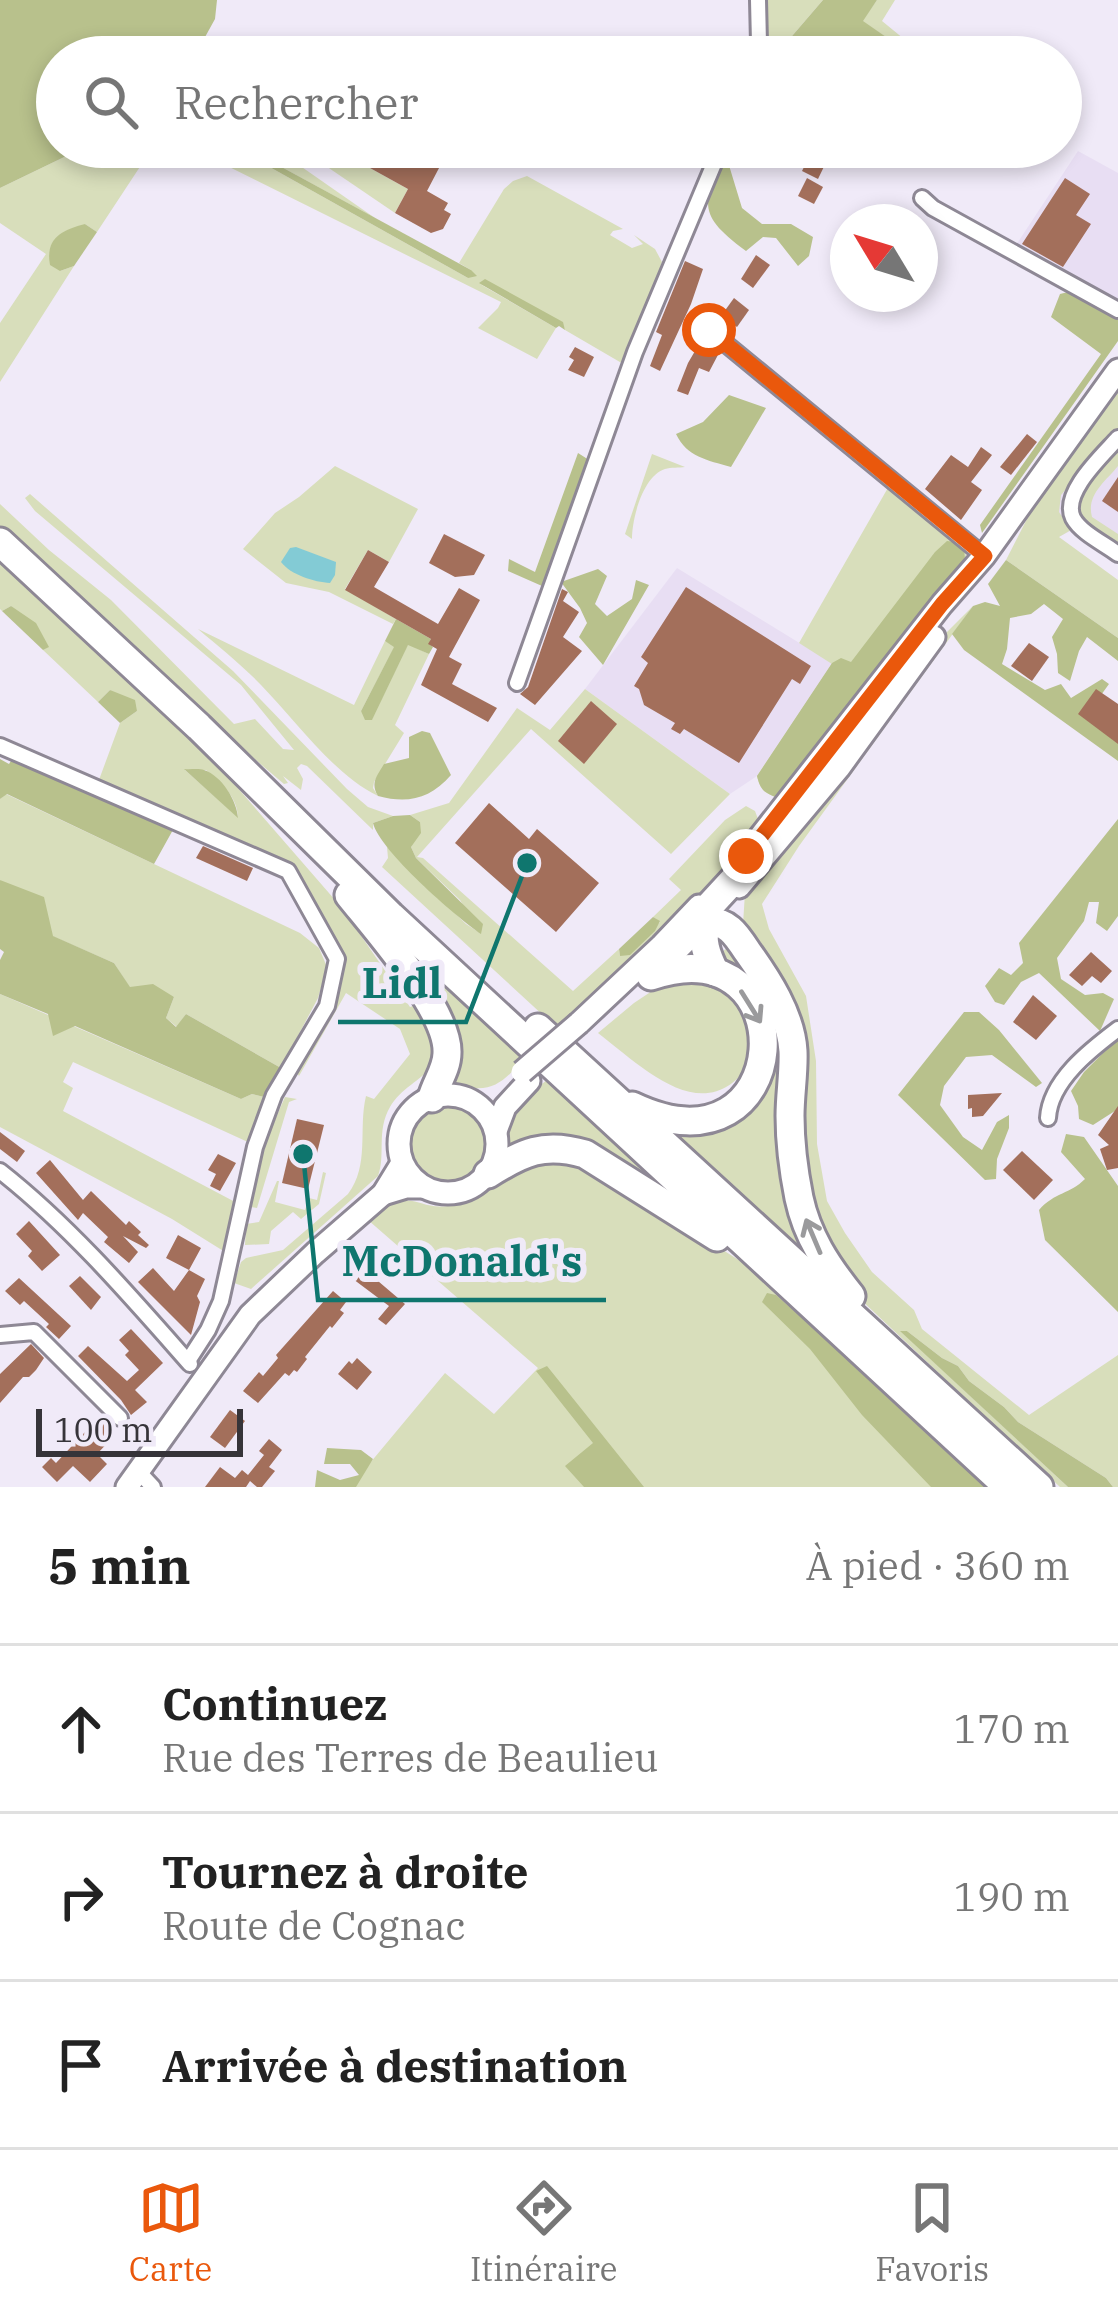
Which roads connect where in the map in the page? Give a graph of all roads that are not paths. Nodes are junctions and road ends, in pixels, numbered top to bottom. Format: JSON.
{"nodes":[{"id":1,"x":758,"y":0,"type":"edge"},
{"id":2,"x":759,"y":36,"type":"edge"},
{"id":3,"x":712,"y":168,"type":"edge"},
{"id":4,"x":922,"y":198,"type":"dead end"},
{"id":5,"x":1118,"y":310,"type":"edge"},
{"id":6,"x":709,"y":330,"type":"dead end"},
{"id":7,"x":1118,"y":370,"type":"edge"},
{"id":8,"x":1118,"y":438,"type":"edge"},
{"id":9,"x":0,"y":542,"type":"edge"},
{"id":10,"x":1118,"y":554,"type":"edge"},
{"id":11,"x":985,"y":556,"type":"junction"},
{"id":12,"x":517,"y":683,"type":"dead end"},
{"id":13,"x":199,"y":727,"type":"junction"},
{"id":14,"x":0,"y":746,"type":"edge"},
{"id":15,"x":746,"y":856,"type":"joint"},
{"id":16,"x":735,"y":891,"type":"junction"},
{"id":17,"x":696,"y":921,"type":"junction"},
{"id":18,"x":735,"y":933,"type":"junction"},
{"id":19,"x":715,"y":972,"type":"junction"},
{"id":20,"x":651,"y":976,"type":"junction"},
{"id":21,"x":583,"y":1028,"type":"junction"},
{"id":22,"x":1118,"y":1029,"type":"edge"},
{"id":23,"x":526,"y":1077,"type":"junction"},
{"id":24,"x":597,"y":1081,"type":"junction"},
{"id":25,"x":432,"y":1097,"type":"junction"},
{"id":26,"x":474,"y":1102,"type":"junction"},
{"id":27,"x":1048,"y":1118,"type":"dead end"},
{"id":28,"x":496,"y":1131,"type":"junction"},
{"id":29,"x":402,"y":1162,"type":"junction"},
{"id":30,"x":0,"y":1171,"type":"edge"},
{"id":31,"x":488,"y":1174,"type":"junction"},
{"id":32,"x":423,"y":1187,"type":"junction"},
{"id":33,"x":383,"y":1194,"type":"junction"},
{"id":34,"x":776,"y":1274,"type":"junction"},
{"id":35,"x":221,"y":1301,"type":"junction"},
{"id":36,"x":250,"y":1315,"type":"junction"},
{"id":37,"x":873,"y":1335,"type":"junction"},
{"id":38,"x":0,"y":1337,"type":"edge"},
{"id":39,"x":195,"y":1370,"type":"junction"},
{"id":40,"x":120,"y":1418,"type":"dead end"},
{"id":41,"x":140,"y":1482,"type":"edge"},
{"id":42,"x":1008,"y":1487,"type":"edge"},
{"id":43,"x":1040,"y":1487,"type":"edge"}],
"edges":[{"from":1,"to":2,"type":"street"},
{"from":3,"to":12,"type":"street"},
{"from":4,"to":5,"type":"street"},
{"from":6,"to":11,"type":"street"},
{"from":7,"to":11,"type":"main road"},
{"from":8,"to":10,"type":"street"},
{"from":9,"to":13,"type":"highway"},
{"from":11,"to":15,"type":"main road"},
{"from":11,"to":16,"type":"main road"},
{"from":13,"to":24,"type":"highway"},
{"from":13,"to":25,"type":"highway"},
{"from":13,"to":34,"type":"highway"},
{"from":14,"to":35,"type":"street"},
{"from":15,"to":17,"type":"highway"},
{"from":16,"to":17,"type":"main road"},
{"from":16,"to":18,"type":"highway"},
{"from":17,"to":18,"type":"highway"},
{"from":17,"to":19,"type":"highway"},
{"from":17,"to":20,"type":"main road"},
{"from":17,"to":21,"type":"main road"},
{"from":37,"to":18,"type":"highway","one_way":true},
{"from":19,"to":20,"type":"highway"},
{"from":19,"to":24,"type":"highway","one_way":true},
{"from":20,"to":21,"type":"main road"},
{"from":21,"to":23,"type":"main road"},
{"from":22,"to":27,"type":"street"},
{"from":23,"to":26,"type":"main road"},
{"from":23,"to":28,"type":"main road"},
{"from":24,"to":37,"type":"highway"},
{"from":25,"to":26,"type":"main road"},
{"from":25,"to":29,"type":"main road"},
{"from":26,"to":28,"type":"main road"},
{"from":28,"to":31,"type":"main road"},
{"from":29,"to":32,"type":"main road"},
{"from":29,"to":33,"type":"main road"},
{"from":30,"to":39,"type":"street"},
{"from":31,"to":32,"type":"main road"},
{"from":31,"to":34,"type":"highway"},
{"from":32,"to":33,"type":"main road"},
{"from":33,"to":36,"type":"main road"},
{"from":34,"to":42,"type":"highway"},
{"from":35,"to":36,"type":"street"},
{"from":35,"to":39,"type":"street"},
{"from":36,"to":39,"type":"main road"},
{"from":37,"to":43,"type":"highway"},
{"from":38,"to":40,"type":"street"},
{"from":39,"to":41,"type":"main road"}]}
